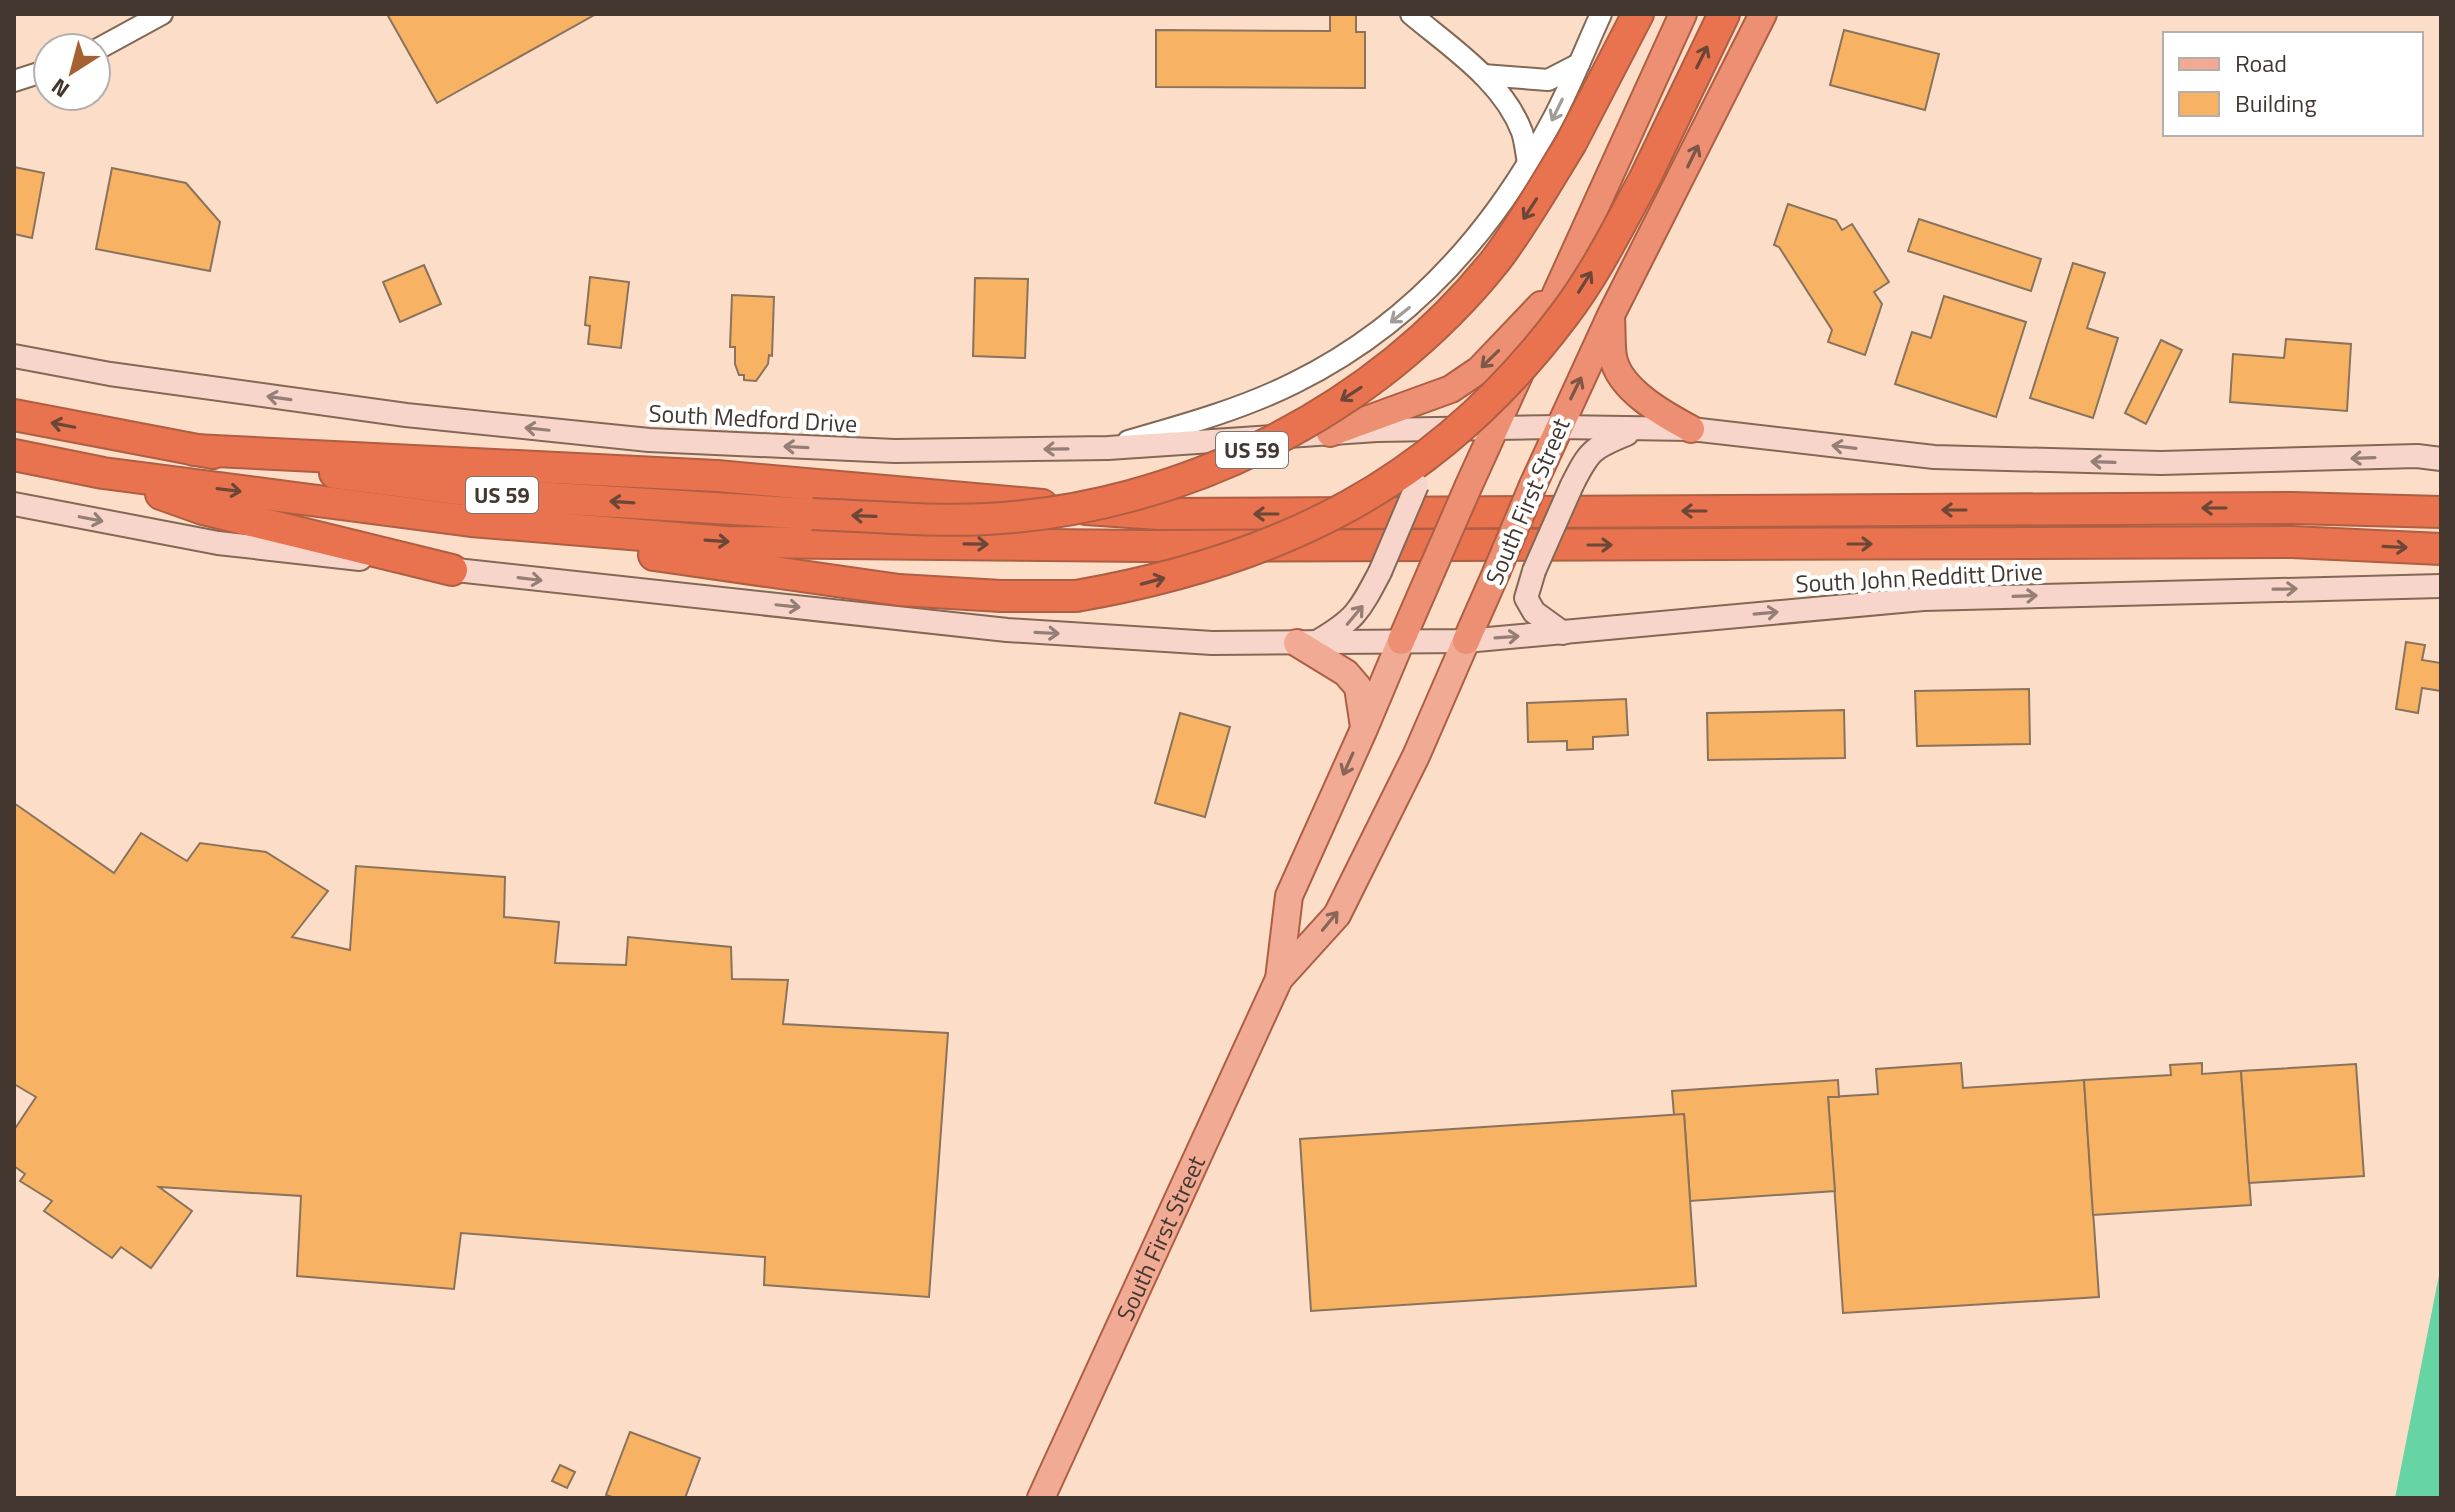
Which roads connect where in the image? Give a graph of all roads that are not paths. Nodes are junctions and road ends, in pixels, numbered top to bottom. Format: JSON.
{"nodes":[{"id":1,"x":162,"y":14,"type":"edge"},
{"id":2,"x":1411,"y":14,"type":"edge"},
{"id":3,"x":1601,"y":14,"type":"edge"},
{"id":4,"x":1638,"y":14,"type":"edge"},
{"id":5,"x":1683,"y":14,"type":"edge"},
{"id":6,"x":1724,"y":14,"type":"edge"},
{"id":7,"x":1763,"y":14,"type":"edge"},
{"id":8,"x":112,"y":41,"type":"edge"},
{"id":9,"x":1579,"y":64,"type":"junction"},
{"id":10,"x":1483,"y":75,"type":"junction"},
{"id":11,"x":1528,"y":163,"type":"junction"},
{"id":12,"x":1561,"y":281,"type":"junction"},
{"id":13,"x":1611,"y":315,"type":"junction"},
{"id":14,"x":14,"y":356,"type":"edge"},
{"id":15,"x":14,"y":415,"type":"edge"},
{"id":16,"x":1558,"y":427,"type":"junction"},
{"id":17,"x":1494,"y":428,"type":"junction"},
{"id":18,"x":1691,"y":429,"type":"junction"},
{"id":19,"x":1412,"y":430,"type":"junction"},
{"id":20,"x":1636,"y":430,"type":"junction"},
{"id":21,"x":1330,"y":433,"type":"junction"},
{"id":22,"x":1108,"y":448,"type":"junction"},
{"id":23,"x":194,"y":450,"type":"junction"},
{"id":24,"x":14,"y":455,"type":"edge"},
{"id":25,"x":2441,"y":459,"type":"edge"},
{"id":26,"x":103,"y":473,"type":"junction"},
{"id":27,"x":14,"y":504,"type":"edge"},
{"id":28,"x":2441,"y":512,"type":"edge"},
{"id":29,"x":471,"y":521,"type":"junction"},
{"id":30,"x":2441,"y":549,"type":"edge"},
{"id":31,"x":452,"y":570,"type":"junction"},
{"id":32,"x":2441,"y":586,"type":"edge"},
{"id":33,"x":1563,"y":633,"type":"junction"},
{"id":34,"x":1401,"y":641,"type":"junction"},
{"id":35,"x":1466,"y":641,"type":"junction"},
{"id":36,"x":1306,"y":643,"type":"junction"},
{"id":37,"x":1364,"y":729,"type":"junction"},
{"id":38,"x":1279,"y":979,"type":"junction"},
{"id":39,"x":1041,"y":1498,"type":"edge"}],
"edges":[{"from":1,"to":8,"type":"street"},
{"from":2,"to":10,"type":"street"},
{"from":3,"to":9,"type":"street"},
{"from":4,"to":23,"type":"highway","number":"US 59","one_way":true,"bridge":true},
{"from":5,"to":12,"type":"highway","name":"South First Street"},
{"from":29,"to":6,"type":"highway","number":"US 59","one_way":true,"bridge":true},
{"from":13,"to":7,"type":"highway","name":"South First Street","one_way":true},
{"from":9,"to":10,"type":"street"},
{"from":9,"to":11,"type":"street","one_way":true},
{"from":10,"to":11,"type":"street"},
{"from":11,"to":22,"type":"street","one_way":true},
{"from":12,"to":17,"type":"highway","name":"South First Street"},
{"from":12,"to":21,"type":"highway","one_way":true},
{"from":16,"to":13,"type":"highway","name":"South First Street","one_way":true},
{"from":13,"to":18,"type":"highway"},
{"from":22,"to":14,"type":"main road","name":"South Medford Drive","one_way":true},
{"from":23,"to":15,"type":"highway","number":"US 59","one_way":true},
{"from":16,"to":17,"type":"main road"},
{"from":16,"to":20,"type":"main road"},
{"from":16,"to":35,"type":"highway","name":"South First Street","bridge":true},
{"from":17,"to":19,"type":"main road","name":"South Medford Drive"},
{"from":17,"to":34,"type":"highway","name":"South First Street","bridge":true},
{"from":18,"to":20,"type":"main road"},
{"from":25,"to":18,"type":"main road","one_way":true},
{"from":19,"to":21,"type":"main road","name":"South Medford Drive"},
{"from":36,"to":19,"type":"main road","one_way":true,"bridge":true},
{"from":20,"to":33,"type":"main road","bridge":true},
{"from":21,"to":22,"type":"main road","name":"South Medford Drive"},
{"from":28,"to":23,"type":"highway","one_way":true},
{"from":24,"to":26,"type":"highway","number":"US 59"},
{"from":26,"to":29,"type":"highway","number":"US 59","one_way":true},
{"from":26,"to":31,"type":"highway"},
{"from":27,"to":31,"type":"main road","one_way":true},
{"from":29,"to":30,"type":"highway","one_way":true},
{"from":31,"to":36,"type":"main road","one_way":true},
{"from":33,"to":32,"type":"main road","name":"South John Redditt Drive","one_way":true},
{"from":35,"to":33,"type":"main road","name":"South John Redditt Drive","one_way":true},
{"from":34,"to":35,"type":"main road","name":"South John Redditt Drive"},
{"from":34,"to":36,"type":"main road"},
{"from":34,"to":37,"type":"main road","name":"South First Street"},
{"from":38,"to":35,"type":"main road","name":"South First Street","one_way":true},
{"from":36,"to":37,"type":"main road"},
{"from":37,"to":38,"type":"main road","name":"South First Street","one_way":true},
{"from":38,"to":39,"type":"main road","name":"South First Street"}]}
